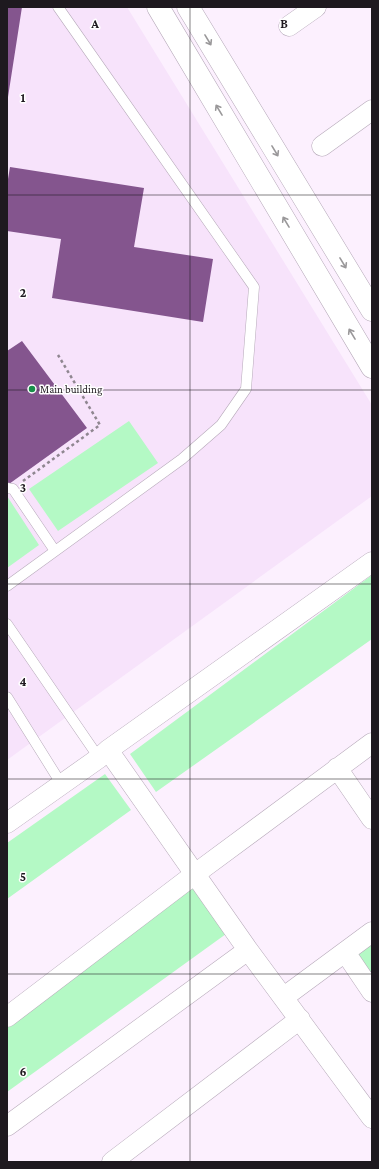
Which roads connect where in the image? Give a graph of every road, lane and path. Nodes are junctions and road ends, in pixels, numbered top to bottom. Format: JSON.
{"nodes":[{"id":1,"x":58,"y":7,"type":"edge"},
{"id":2,"x":158,"y":7,"type":"edge"},
{"id":3,"x":188,"y":7,"type":"edge"},
{"id":4,"x":316,"y":7,"type":"edge"},
{"id":5,"x":289,"y":26,"type":"dead end"},
{"id":6,"x":372,"y":110,"type":"edge"},
{"id":7,"x":322,"y":146,"type":"dead end"},
{"id":8,"x":372,"y":310,"type":"edge"},
{"id":9,"x":58,"y":355,"type":"dead end"},
{"id":10,"x":372,"y":367,"type":"edge"},
{"id":11,"x":10,"y":488,"type":"edge"},
{"id":12,"x":55,"y":550,"type":"junction"},
{"id":13,"x":372,"y":562,"type":"edge"},
{"id":14,"x":7,"y":586,"type":"edge"},
{"id":15,"x":7,"y":624,"type":"edge"},
{"id":16,"x":7,"y":697,"type":"edge"},
{"id":17,"x":372,"y":743,"type":"edge"},
{"id":18,"x":104,"y":754,"type":"junction"},
{"id":19,"x":337,"y":768,"type":"junction"},
{"id":20,"x":62,"y":785,"type":"junction"},
{"id":21,"x":372,"y":818,"type":"edge"},
{"id":22,"x":7,"y":823,"type":"edge"},
{"id":23,"x":196,"y":874,"type":"junction"},
{"id":24,"x":372,"y":932,"type":"edge"},
{"id":25,"x":248,"y":950,"type":"junction"},
{"id":26,"x":345,"y":952,"type":"junction"},
{"id":27,"x":372,"y":992,"type":"edge"},
{"id":28,"x":284,"y":997,"type":"junction"},
{"id":29,"x":7,"y":1017,"type":"edge"},
{"id":30,"x":300,"y":1019,"type":"junction"},
{"id":31,"x":369,"y":1107,"type":"edge"},
{"id":32,"x":7,"y":1126,"type":"edge"},
{"id":33,"x":112,"y":1162,"type":"edge"}],
"edges":[{"from":1,"to":12,"type":"lane"},
{"from":10,"to":2,"type":"main road","one_way":true},
{"from":3,"to":8,"type":"main road","one_way":true},
{"from":4,"to":5,"type":"street"},
{"from":6,"to":7,"type":"street"},
{"from":9,"to":11,"type":"path"},
{"from":11,"to":12,"type":"lane"},
{"from":12,"to":14,"type":"lane"},
{"from":13,"to":18,"type":"street"},
{"from":15,"to":18,"type":"lane"},
{"from":16,"to":20,"type":"lane"},
{"from":17,"to":19,"type":"street"},
{"from":18,"to":20,"type":"street"},
{"from":18,"to":23,"type":"street"},
{"from":19,"to":21,"type":"street"},
{"from":19,"to":23,"type":"street"},
{"from":20,"to":22,"type":"street"},
{"from":23,"to":25,"type":"street"},
{"from":23,"to":29,"type":"street"},
{"from":24,"to":26,"type":"street"},
{"from":25,"to":28,"type":"street"},
{"from":25,"to":32,"type":"street"},
{"from":26,"to":27,"type":"street"},
{"from":26,"to":28,"type":"street"},
{"from":28,"to":30,"type":"street"},
{"from":30,"to":31,"type":"street"},
{"from":30,"to":33,"type":"street"}]}
